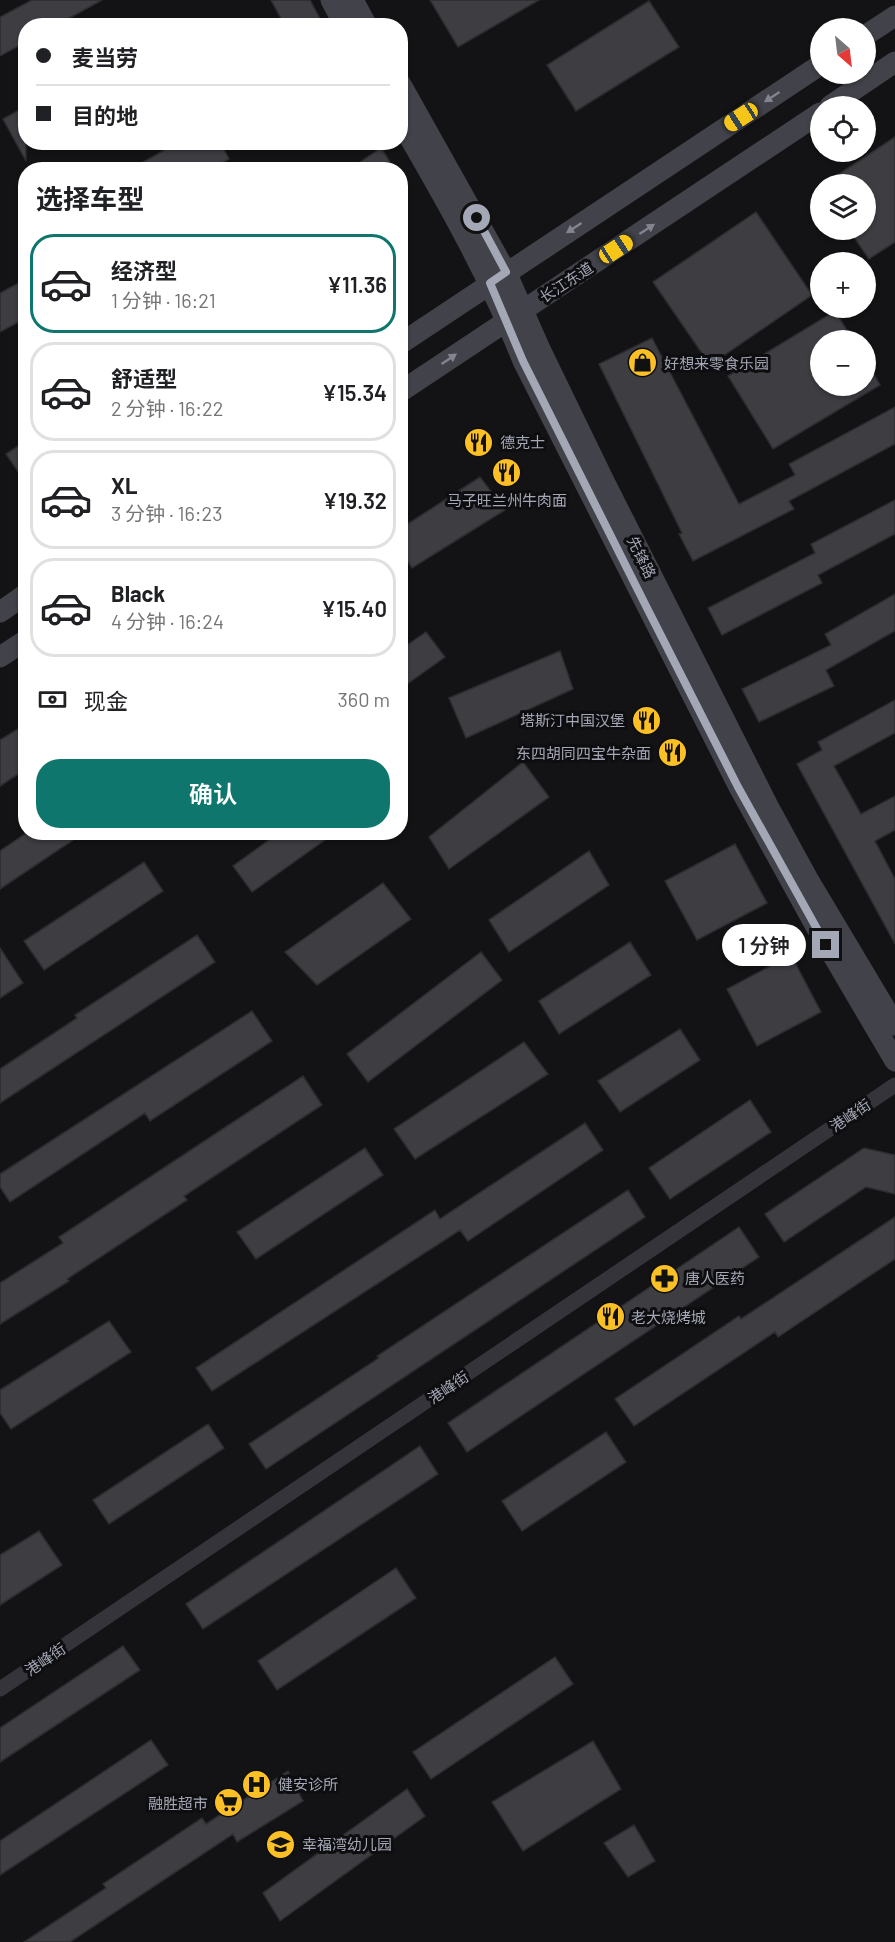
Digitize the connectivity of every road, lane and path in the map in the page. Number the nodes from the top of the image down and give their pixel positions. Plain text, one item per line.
1 (331, 0) edge
2 (353, 0) edge
3 (895, 16) edge
4 (341, 18) edge
5 (363, 18) edge
6 (876, 28) edge
7 (895, 62) edge
8 (810, 72) edge
9 (845, 96) edge
10 (408, 99) edge
11 (810, 120) edge
12 (408, 135) edge
13 (498, 278) junction
14 (516, 315) junction
15 (408, 339) edge
16 (408, 387) edge
17 (18, 600) edge
18 (0, 612) edge
19 (18, 645) edge
20 (0, 657) edge
21 (895, 1025) edge
22 (895, 1061) edge
23 (895, 1085) edge
24 (0, 1689) edge

1 - 4 street
2 - 5 street
3 - 6 street
7 - 9 street
8 -> 13 street
10 - 13 street, 先锋路
14 -> 11 street, 长江东道
12 - 13 street
13 - 14 street, 先锋路
13 - 15 street
16 -> 14 street, 长江东道
14 - 21 street, 先锋路
14 - 22 street
17 - 18 street
19 - 20 street
23 - 24 street, 港峰街

